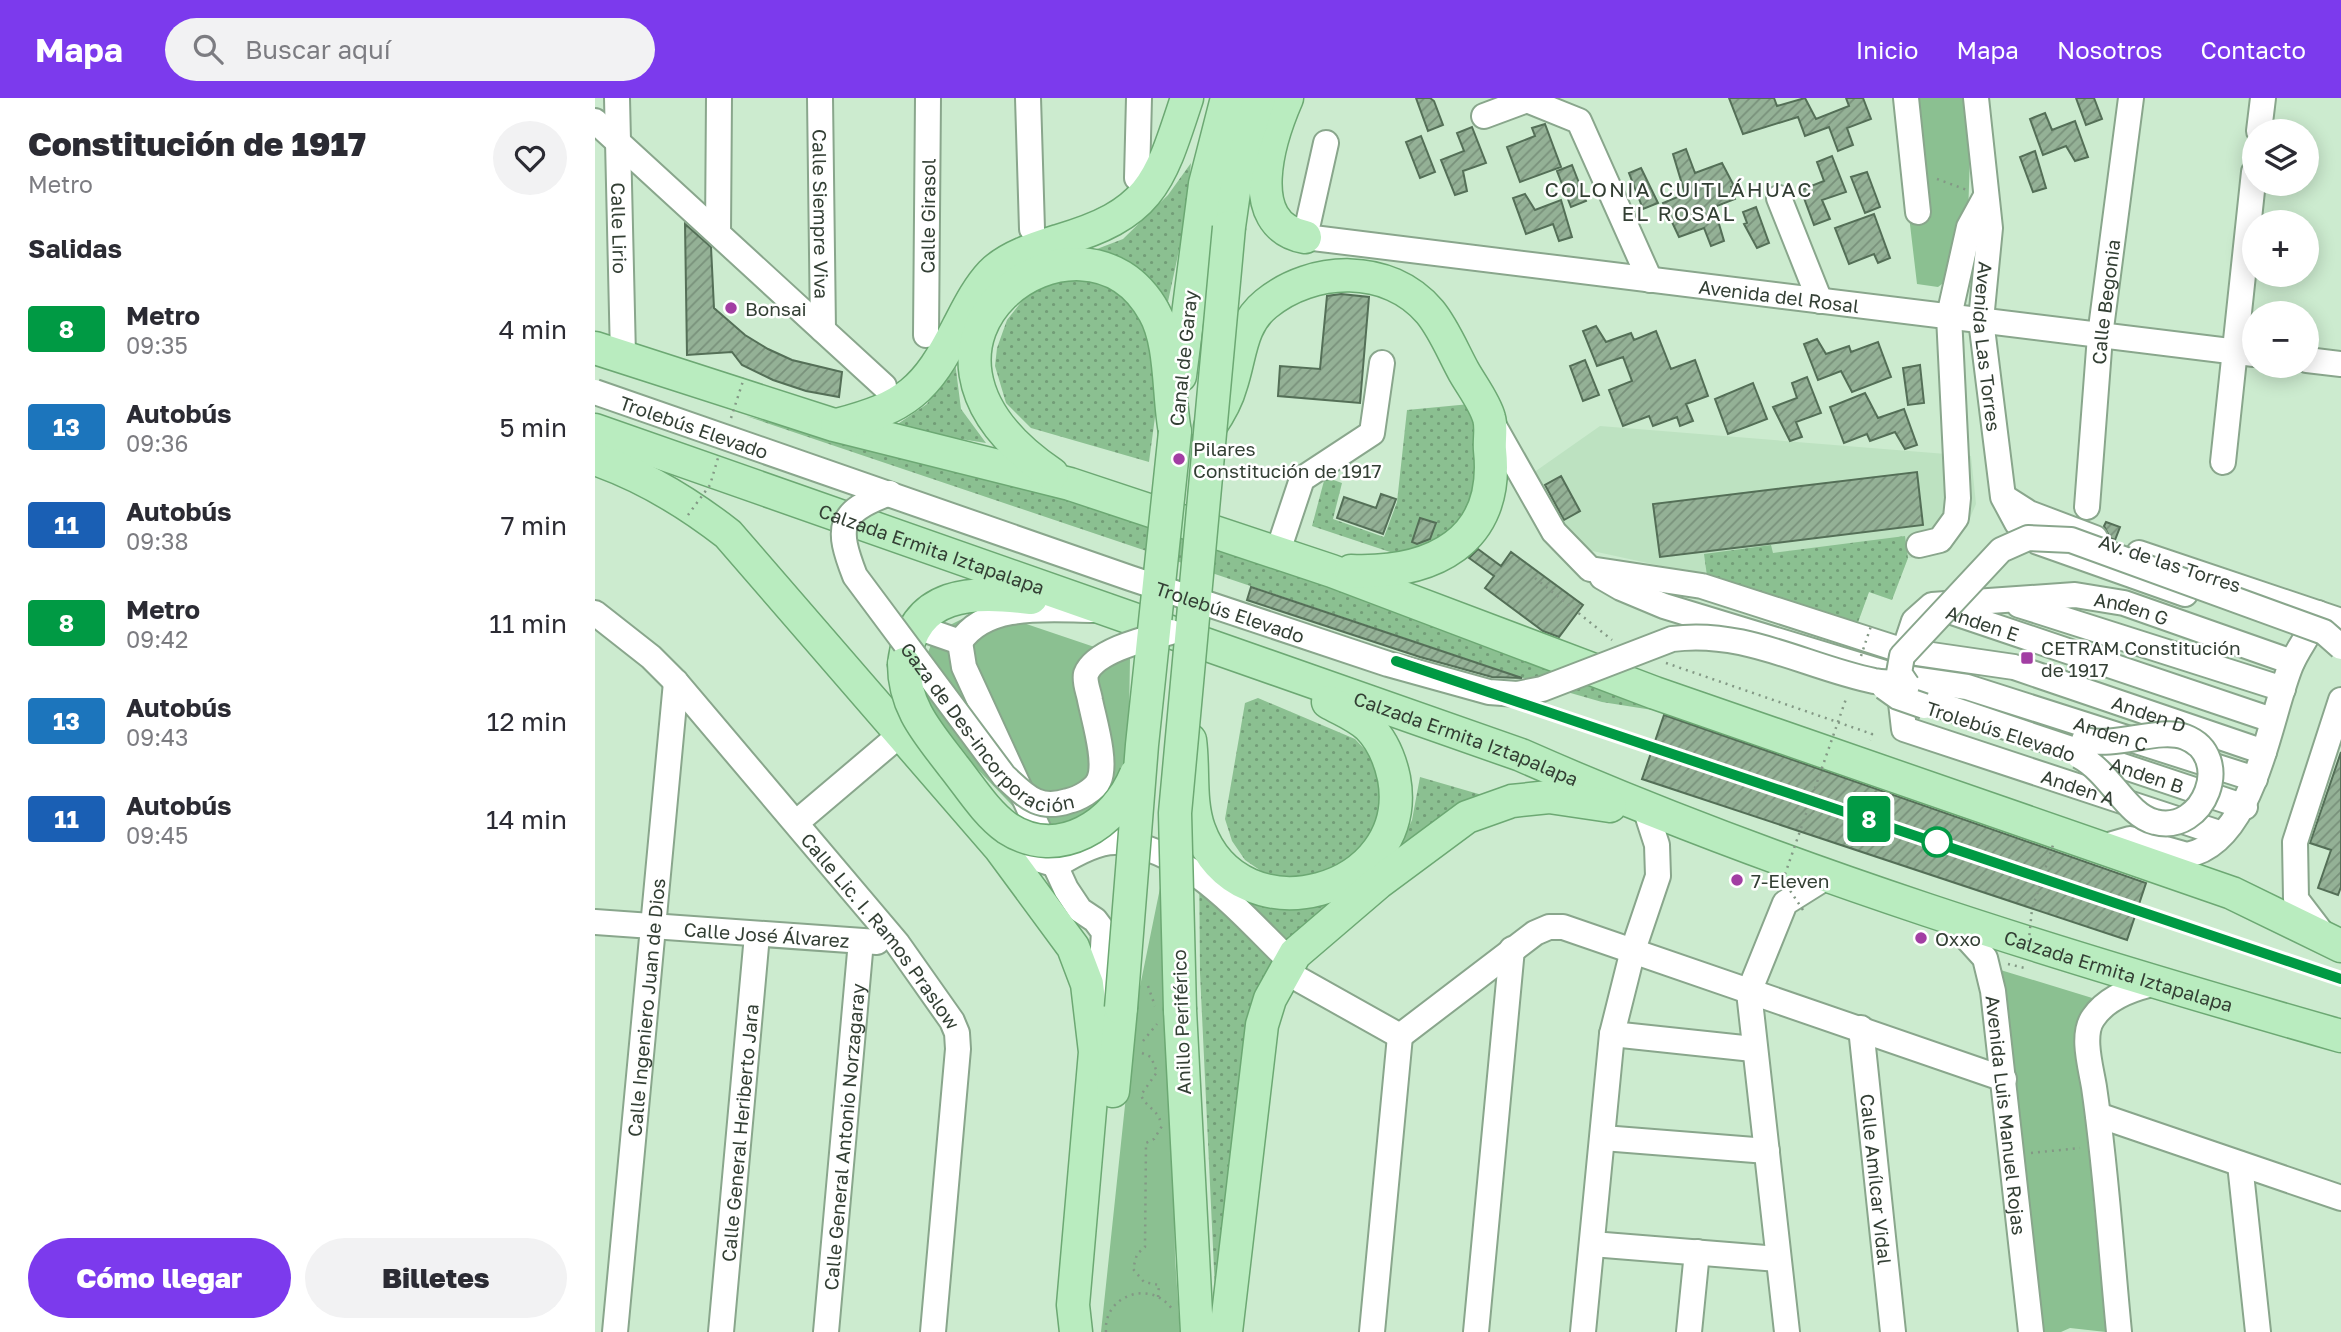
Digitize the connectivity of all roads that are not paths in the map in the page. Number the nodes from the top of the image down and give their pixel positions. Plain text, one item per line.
1 (617, 98) edge
2 (719, 98) edge
3 (820, 98) edge
4 (928, 98) edge
5 (1028, 98) edge
6 (1139, 98) edge
7 (1187, 98) edge
8 (1227, 98) edge
9 (1259, 98) edge
10 (1287, 98) edge
11 (1906, 98) edge
12 (1976, 98) edge
13 (2131, 98) edge
14 (2263, 98) edge
15 (1484, 116) dead end
16 (2260, 119) edge
17 (595, 121) edge
18 (617, 140) junction
19 (1326, 143) dead end
20 (1137, 178) dead end
21 (1986, 196) junction
22 (2253, 196) edge
23 (1779, 198) dead end
24 (1919, 212) dead end
25 (1032, 229) dead end
26 (718, 233) junction
27 (1305, 237) junction
28 (1650, 280) junction
29 (2246, 301) edge
30 (1820, 302) junction
31 (1948, 316) junction
32 (1981, 320) junction
33 (823, 330) junction
34 (926, 335) dead end
35 (2100, 336) junction
36 (609, 352) edge
37 (2242, 352) edge
38 (2242, 358) edge
39 (2319, 361) edge
40 (1382, 363) dead end
41 (2341, 364) edge
42 (884, 386) dead end
43 (595, 392) edge
44 (1489, 419) junction
45 (834, 425) junction
46 (595, 430) edge
47 (1209, 430) junction
48 (1175, 432) junction
49 (1998, 445) junction
50 (1958, 448) junction
51 (595, 459) edge
52 (2224, 462) dead end
53 (1070, 484) junction
54 (890, 493) junction
55 (2004, 497) joint
56 (2087, 507) dead end
57 (1919, 545) dead end
58 (1277, 554) junction
59 (1590, 569) junction
60 (1332, 571) junction
61 (2005, 600) junction
62 (1092, 605) junction
63 (1932, 605) junction
64 (595, 613) edge
65 (2323, 623) edge
66 (916, 627) junction
67 (1171, 632) junction
68 (960, 642) junction
69 (2341, 647) edge
70 (1905, 651) junction
71 (1954, 658) junction
72 (2293, 662) junction
73 (1284, 670) junction
74 (1884, 677) junction
75 (675, 682) junction
76 (2283, 689) junction
77 (2341, 700) edge
78 (1184, 713) junction
79 (2272, 720) junction
80 (902, 733) junction
81 (1142, 746) junction
82 (2264, 751) junction
83 (2255, 779) junction
84 (2245, 807) junction
85 (1646, 811) junction
86 (797, 822) junction
87 (2222, 834) junction
88 (1000, 848) junction
89 (2102, 848) junction
90 (1057, 865) junction
91 (1828, 876) junction
92 (1946, 915) junction
93 (595, 922) edge
94 (653, 926) junction
95 (757, 935) junction
96 (861, 941) junction
97 (2333, 942) edge
98 (897, 943) junction
99 (1512, 949) junction
100 (1633, 950) junction
101 (1287, 966) junction
102 (2157, 983) junction
103 (1749, 992) junction
104 (1861, 1027) junction
105 (1612, 1034) junction
106 (1400, 1036) junction
107 (2341, 1036) edge
108 (1753, 1049) junction
109 (1095, 1052) junction
110 (2004, 1079) junction
111 (2098, 1115) junction
112 (1603, 1138) junction
113 (1767, 1151) junction
114 (2239, 1164) junction
115 (2341, 1198) edge
116 (1592, 1244) junction
117 (1697, 1252) junction
118 (1778, 1259) junction
119 (1186, 1323) edge
120 (615, 1332) edge
121 (721, 1332) edge
122 (826, 1332) edge
123 (933, 1332) edge
124 (1076, 1332) edge
125 (1086, 1332) edge
126 (1226, 1332) edge
127 (1372, 1332) edge
128 (1476, 1332) edge
129 (1583, 1332) edge
130 (1689, 1332) edge
131 (1787, 1332) edge
132 (1893, 1332) edge
133 (2031, 1332) edge
134 (2119, 1332) edge
135 (2258, 1332) edge

1 - 18 street, Calle Lirio
2 - 26 street
3 - 33 street, Calle Siempre Viva
4 - 34 street, Calle Girasol
5 - 25 street
6 - 20 street
7 - 45 main road
8 - 48 main road, Canal de Garay
9 - 47 main road, Canal de Garay, bridge
10 - 27 main road
11 - 24 street
12 - 21 street, Avenida Las Torres
13 - 35 street, Calle Begonia
14 - 16 street
15 - 28 street
17 - 18 street
18 - 26 street
18 - 36 street, Calle Lirio
19 - 27 street
21 - 31 street, Avenida Las Torres
21 - 32 street, Avenida Las Torres
22 - 29 street
23 - 30 street
26 - 33 street
27 - 28 street, Avenida del Rosal
28 - 30 street, Avenida del Rosal
30 - 31 street, Avenida del Rosal
31 - 32 street, Avenida del Rosal
31 - 50 street, Avenida Las Torres
32 - 35 street, Avenida del Rosal
32 - 49 street, Avenida Las Torres
33 - 42 street
35 - 37 street, Avenida del Rosal
35 - 56 street, Calle Begonia
36 - 45 main road
38 - 52 street
39 - 41 street
40 - 58 street
43 - 54 street, Trolebús Elevado, bridge
44 - 47 main road
44 - 59 street
44 - 60 main road
45 - 53 main road
46 - 62 main road, Calzada Ermita Iztapalapa
47 - 78 main road, Canal de Garay, bridge
48 - 53 main road
48 - 81 main road, Canal de Garay, bridge
49 - 50 street
49 - 55 street, Avenida Las Torres
50 - 57 street, Avenida Las Torres
51 - 80 main road
53 - 58 main road
54 - 67 street, Gaza de Des-incorporación, bridge
54 - 74 street, Trolebús Elevado, bridge
55 - 65 street, Av. de las Torres
58 - 60 main road
59 - 70 street, Anden D
59 - 74 street
60 - 89 main road
61 - 63 street, Anden G
61 - 72 street, Anden G
61 - 76 street
62 - 66 main road
62 - 67 main road, Calzada Ermita Iztapalapa
62 - 68 street
63 - 70 street
63 - 79 street, Anden E
64 - 75 street, Calle Lic. I. Ramos Praslow
65 - 72 street
66 - 68 street
66 - 81 main road, bridge
67 - 73 main road, Calzada Ermita Iztapalapa
68 - 90 street
69 - 74 street, bridge
70 - 71 street, Anden D
71 - 74 street
71 - 82 street, Anden D
72 - 76 street
73 - 78 main road, bridge
73 - 85 main road, Calzada Ermita Iztapalapa
74 - 74 street, Trolebús Elevado, bridge
74 - 83 street, Anden C
74 - 84 street, Anden B
74 - 87 street, Anden A
75 - 86 street, Calle Lic. I. Ramos Praslow
75 - 94 street, Calle Ingeniero Juan de Dios
76 - 79 street
77 - 97 street
78 - 119 main road, Anillo Periférico, bridge
79 - 82 street
80 - 86 street
80 - 88 main road
81 - 125 main road, bridge
82 - 83 street
83 - 84 street
84 - 87 street
85 - 91 main road, Calzada Ermita Iztapalapa
85 - 100 street
85 - 101 main road
86 - 98 street, Calle Lic. I. Ramos Praslow
87 - 89 street
88 - 90 street
88 - 109 main road
89 - 97 main road
90 - 101 street
90 - 109 street
91 - 92 main road, Calzada Ermita Iztapalapa
91 - 103 street
92 - 102 main road, Calzada Ermita Iztapalapa
92 - 110 street, Avenida Luis Manuel Rojas
93 - 94 street, Calle José Álvarez
94 - 95 street, Calle José Álvarez
94 - 120 street, Calle Ingeniero Juan de Dios
95 - 96 street, Calle José Álvarez
95 - 121 street, Calle General Heriberto Jara
96 - 98 street, Calle José Álvarez
96 - 122 street, Calle General Antonio Norzagaray
98 - 123 street, Calle Lic. I. Ramos Praslow
99 - 100 street
99 - 106 street
99 - 128 street
100 - 103 street
100 - 105 street
101 - 106 street
101 - 126 main road
102 - 107 main road, Calzada Ermita Iztapalapa
102 - 111 street
103 - 104 street
103 - 108 street
104 - 110 street
104 - 132 street, Calle Amílcar Vidal
105 - 108 street
105 - 112 street
106 - 127 street
108 - 113 street
109 - 124 main road
110 - 133 street, Avenida Luis Manuel Rojas
111 - 114 street
111 - 134 street
112 - 113 street
112 - 116 street
113 - 118 street
114 - 115 street
114 - 135 street
116 - 117 street
116 - 129 street
117 - 118 street
117 - 130 street
118 - 131 street

